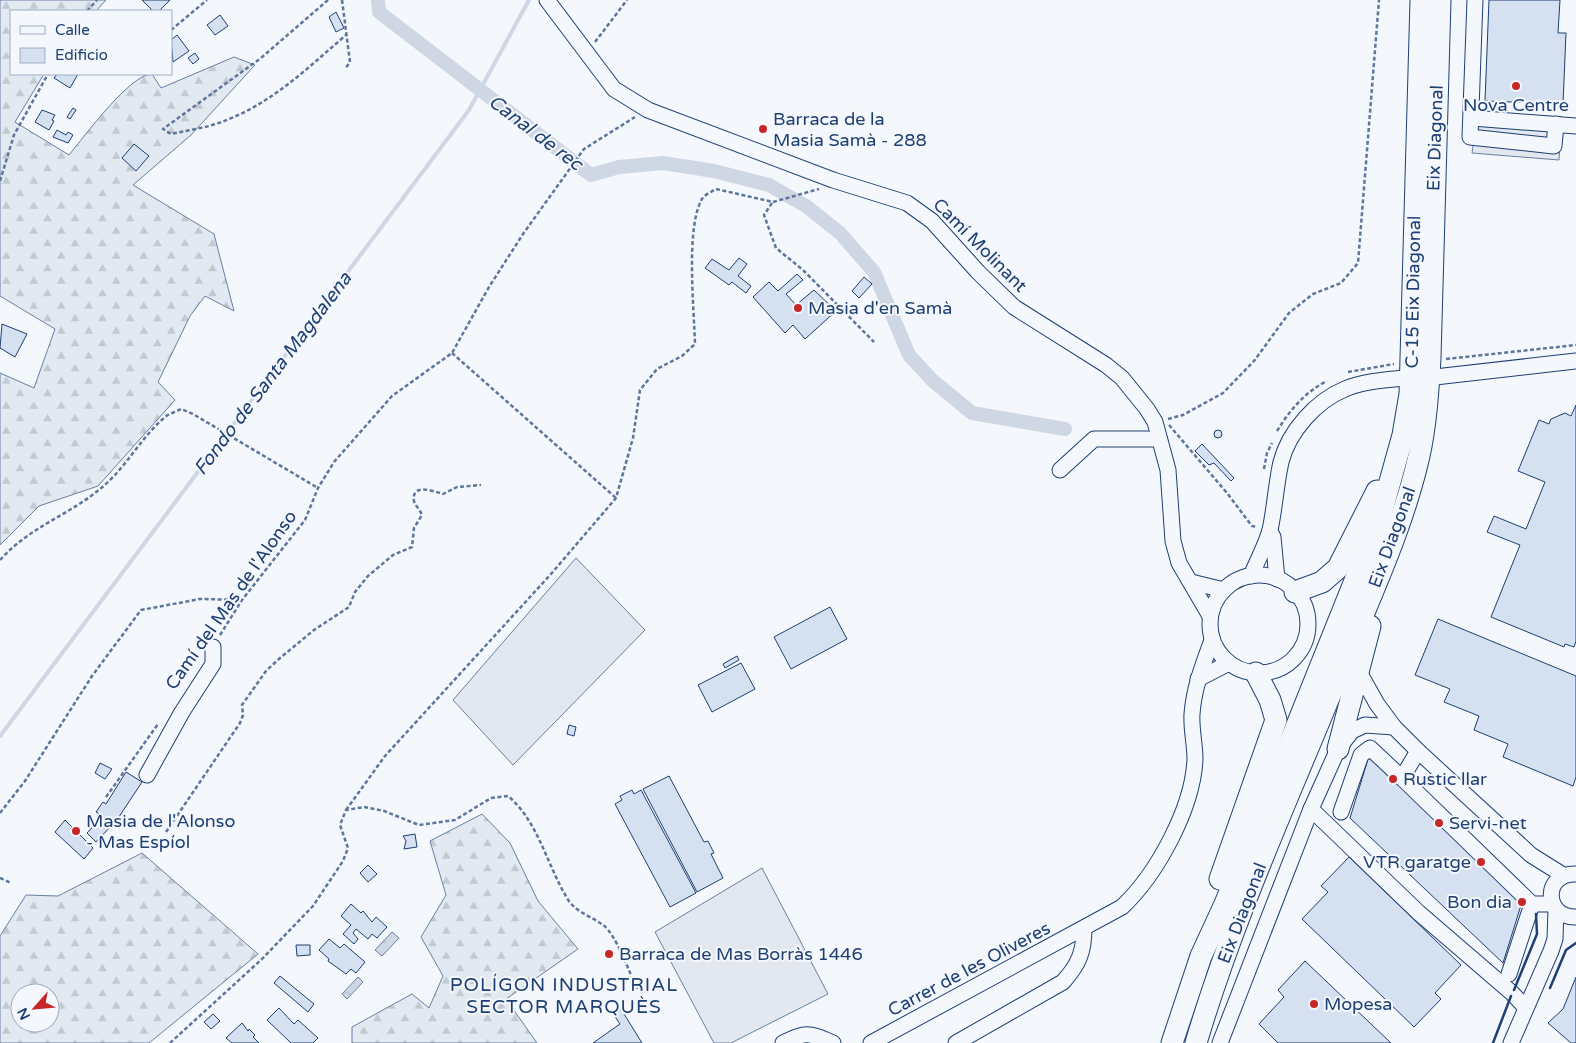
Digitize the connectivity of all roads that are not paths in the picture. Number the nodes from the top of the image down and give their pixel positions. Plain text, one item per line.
1 (547, 0) edge
2 (1420, 0) edge
3 (1440, 0) edge
4 (1475, 0) edge
5 (1472, 118) junction
6 (1556, 124) junction
7 (1576, 126) edge
8 (1575, 362) edge
9 (1435, 377) dead end
10 (1405, 378) dead end
11 (1159, 440) junction
12 (1060, 470) dead end
13 (1394, 472) junction
14 (1379, 521) joint
15 (1266, 526) junction
16 (1251, 576) junction
17 (1277, 579) junction
18 (1191, 582) junction
19 (1224, 590) junction
20 (1295, 592) junction
21 (1372, 594) junction
22 (1210, 616) junction
23 (1212, 640) junction
24 (212, 647) road end
25 (1229, 663) junction
26 (1359, 672) junction
27 (1256, 673) junction
28 (1198, 679) junction
29 (1394, 727) junction
30 (1338, 749) junction
31 (1418, 751) junction
32 (147, 775) dead end
33 (1402, 778) junction
34 (1311, 809) junction
35 (1341, 812) dead end
36 (1531, 856) junction
37 (1572, 874) edge
38 (1553, 901) junction
39 (1532, 904) junction
40 (1575, 917) edge
41 (1084, 928) junction
42 (1555, 939) junction
43 (1201, 956) junction
44 (1509, 974) dead end
45 (1525, 1007) junction
46 (783, 1043) edge
47 (832, 1043) edge
48 (871, 1043) edge
49 (956, 1043) edge
50 (1172, 1043) edge
51 (1196, 1043) edge
52 (1220, 1043) edge
53 (1511, 1043) edge

1 - 11 street, Camí Molinant
2 - 13 highway, C-15 Eix Diagonal
3 - 21 highway, Eix Diagonal
4 - 5 street
5 - 6 street
5 - 6 street
6 - 7 street
8 - 9 street
10 - 15 street
11 - 12 street
11 - 18 street, Camí Molinant
13 - 14 highway, C-15 Eix Diagonal
13 - 20 highway
14 - 43 highway, Eix Diagonal
15 - 16 street
15 - 17 street
16 - 17 street
16 - 19 street
17 - 20 street
18 - 19 street
18 - 22 street, Camí Molinant
19 - 22 street
20 - 27 street
21 - 26 highway
21 - 51 highway, Eix Diagonal
22 - 23 street
23 - 25 street
23 - 28 street, Carrer de les Oliveres
24 - 32 street
25 - 27 street
25 - 28 street
26 - 29 street
26 - 30 highway
27 - 43 highway
28 - 41 street, Carrer de les Oliveres
29 - 30 street
29 - 31 street
30 - 34 street
31 - 33 street
31 - 36 street
33 - 35 street
33 - 39 street
34 - 45 street
34 - 52 street
36 - 37 street
36 - 38 street
37 - 38 street
38 - 39 street
38 - 40 street
38 - 42 street
39 - 44 street
40 - 42 street
41 - 48 street, Carrer de les Oliveres
41 - 49 street
42 - 45 street
43 - 50 highway
45 - 53 street
46 - 47 street

